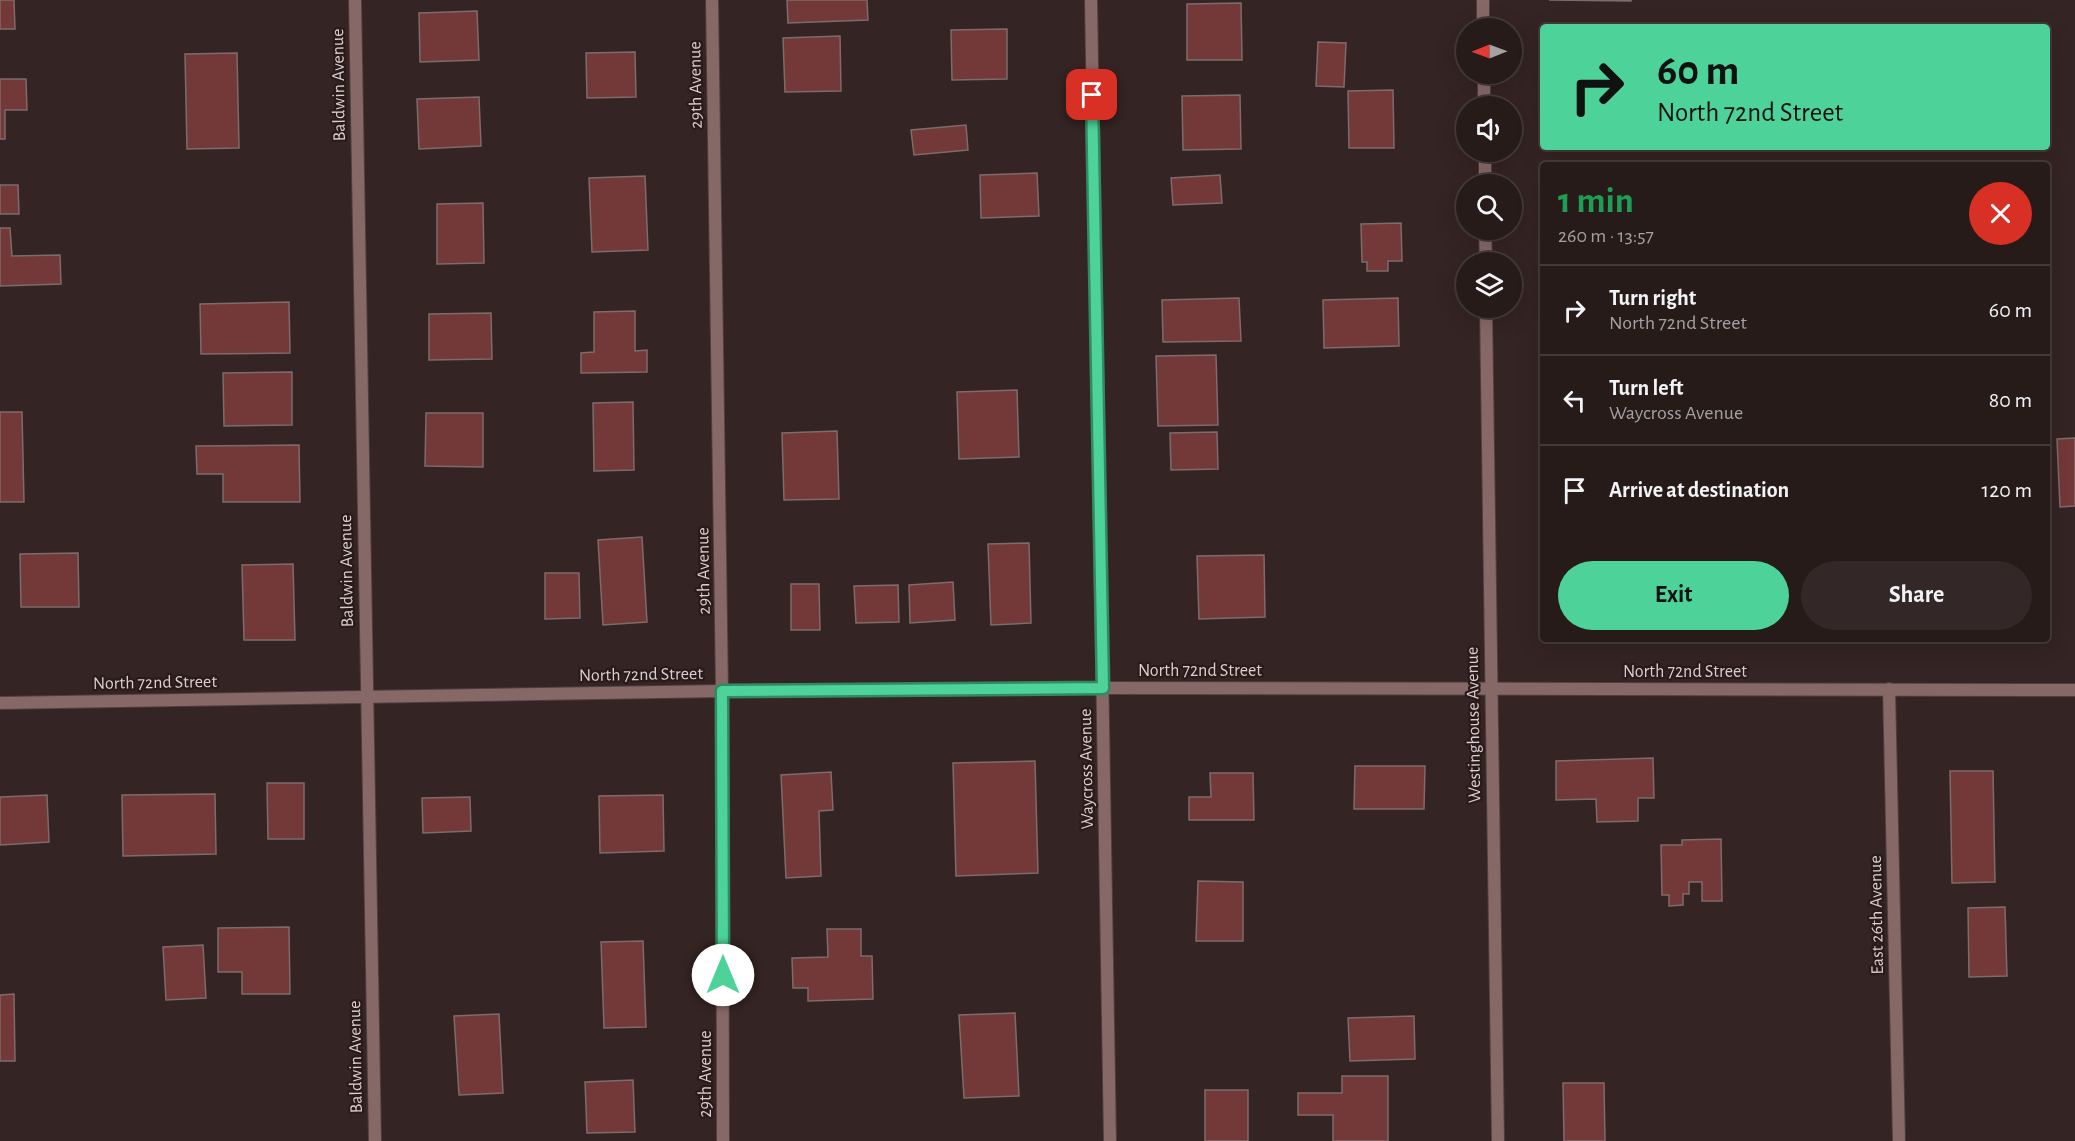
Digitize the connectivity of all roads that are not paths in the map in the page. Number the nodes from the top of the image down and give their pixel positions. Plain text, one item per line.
1 (355, 0) edge
2 (712, 0) edge
3 (1091, 0) edge
4 (1483, 0) edge
5 (1483, 18) edge
6 (1486, 318) edge
7 (1103, 688) junction
8 (1890, 689) junction
9 (1490, 690) junction
10 (2075, 690) edge
11 (722, 691) junction
12 (366, 697) junction
13 (0, 702) edge
14 (375, 1141) edge
15 (723, 1141) edge
16 (1110, 1141) edge
17 (1498, 1141) edge
18 (1899, 1141) edge

1 - 12 street, Baldwin Avenue
2 - 11 street, 29th Avenue
3 - 7 street, Waycross Avenue
4 - 5 street
6 - 9 street, Westinghouse Avenue
7 - 9 street, North 72nd Street
7 - 11 street, North 72nd Street
7 - 16 street, Waycross Avenue
8 - 9 street, North 72nd Street
8 - 10 street, North 72nd Street
8 - 18 street, East 26th Avenue
9 - 17 street, Westinghouse Avenue
11 - 12 street, North 72nd Street
11 - 15 street, 29th Avenue
12 - 13 street, North 72nd Street
12 - 14 street, Baldwin Avenue

